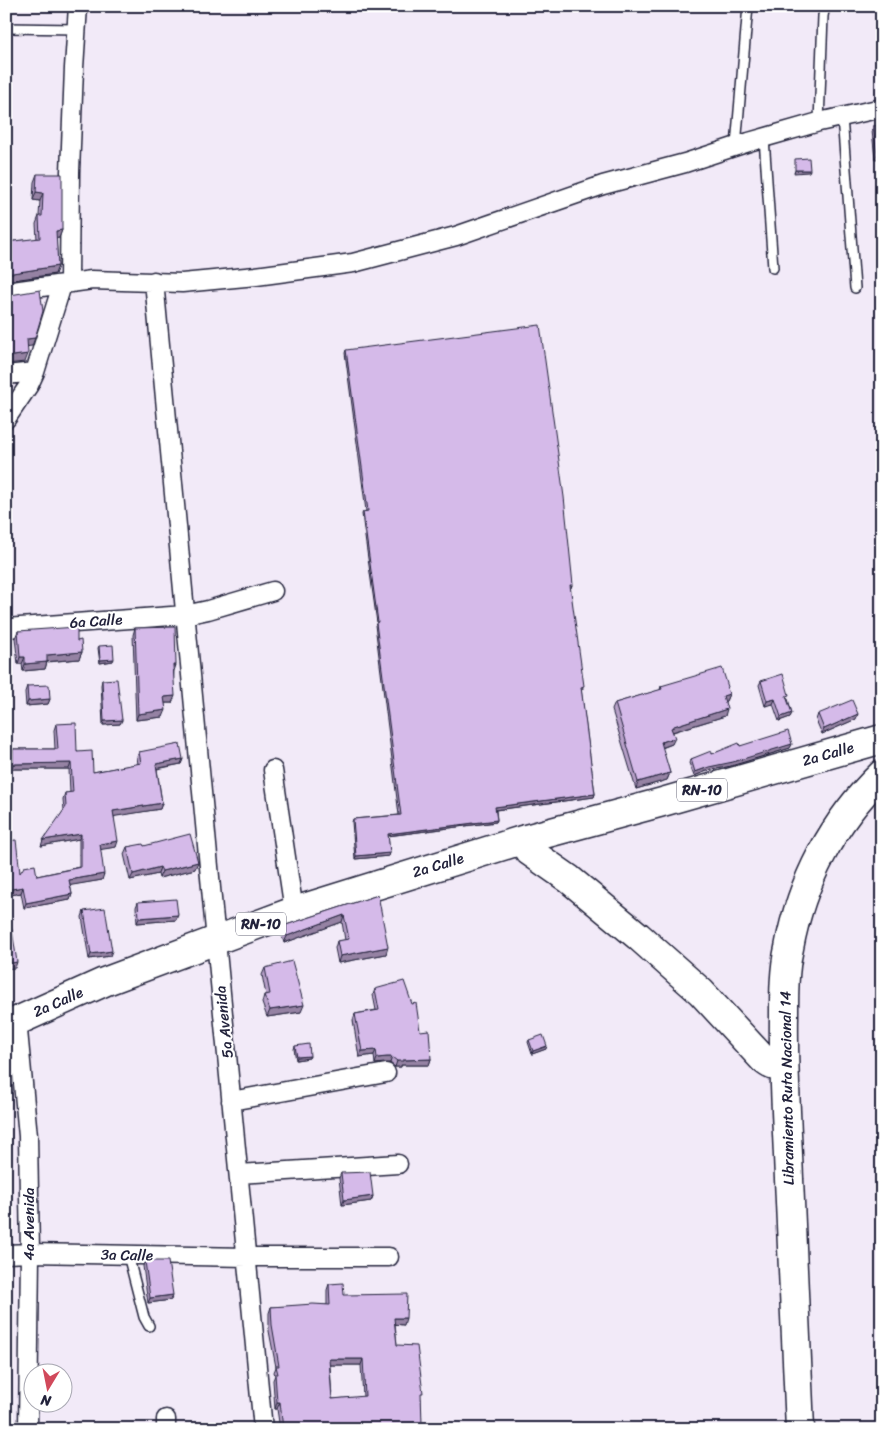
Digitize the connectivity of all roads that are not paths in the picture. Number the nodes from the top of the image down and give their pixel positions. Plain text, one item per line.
1 (78, 6) edge
2 (748, 6) edge
3 (825, 6) edge
4 (6, 28) edge
5 (77, 29) junction
6 (882, 108) edge
7 (842, 117) junction
8 (819, 122) junction
9 (764, 138) junction
10 (736, 146) junction
11 (773, 268) dead end
12 (154, 282) junction
13 (65, 284) junction
14 (855, 288) dead end
15 (6, 292) edge
16 (35, 372) junction
17 (6, 375) edge
18 (6, 419) edge
19 (273, 592) dead end
20 (185, 615) junction
21 (6, 628) edge
22 (882, 738) edge
23 (273, 770) dead end
24 (882, 774) edge
25 (522, 840) junction
26 (294, 911) junction
27 (216, 941) junction
28 (12, 1023) edge
29 (784, 1066) junction
30 (386, 1073) dead end
31 (232, 1101) junction
32 (398, 1164) dead end
33 (239, 1174) junction
34 (30, 1253) junction
35 (6, 1254) edge
36 (128, 1255) junction
37 (247, 1257) junction
38 (389, 1257) dead end
39 (149, 1326) dead end
40 (28, 1429) edge
41 (264, 1429) edge
42 (800, 1429) edge

1 - 5 street
2 - 10 lane
3 - 8 lane
4 - 5 lane
5 - 13 street
6 - 7 street
7 - 8 street
7 - 14 lane
8 - 9 street
9 - 10 street
9 - 11 lane
10 - 12 street
12 - 13 street
12 - 20 street, 5a Avenida
13 - 15 street
13 - 16 street
16 - 17 street
16 - 18 street
19 - 20 street, 6a Calle
20 - 21 street, 6a Calle
20 - 27 street, 5a Avenida
22 - 25 main road, 2a Calle / RN-10
23 - 26 street
24 - 29 main road, Libramiento Ruta Nacional 14
25 - 26 main road, 2a Calle / RN-10
25 - 29 main road
26 - 27 main road, 2a Calle / RN-10
27 - 28 main road, 2a Calle / RN-10
27 - 31 street, 5a Avenida
28 - 34 street, 4a Avenida
29 - 42 main road, Libramiento Ruta Nacional 14
30 - 31 street
31 - 33 street, 5a Avenida
32 - 33 street
33 - 37 street, 5a Avenida
34 - 35 street, 3a Calle
34 - 36 street, 3a Calle
34 - 40 street, 4a Avenida
36 - 37 street, 3a Calle
36 - 39 lane
37 - 38 street, 3a Calle
37 - 41 street, 5a Avenida

